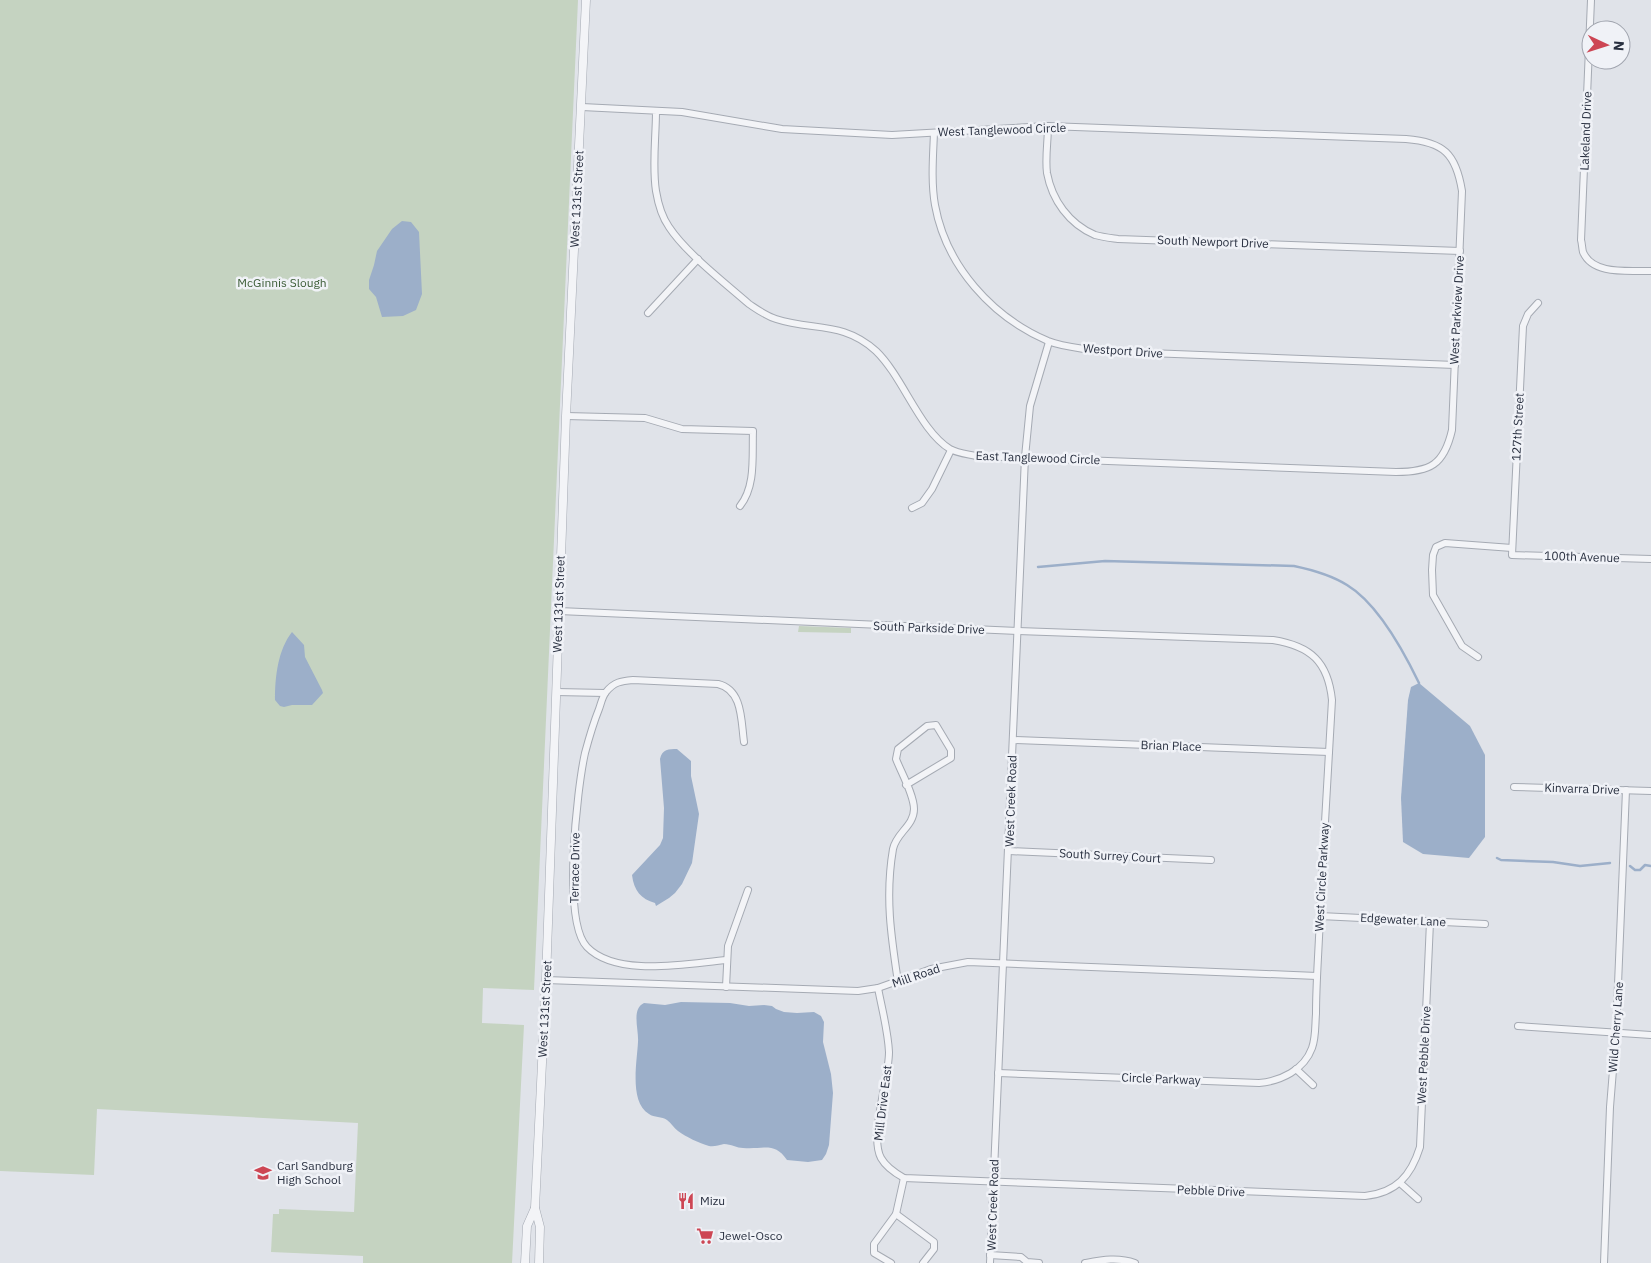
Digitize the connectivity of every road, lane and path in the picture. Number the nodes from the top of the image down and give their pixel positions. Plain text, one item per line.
1 (586, 0) edge
2 (1591, 0) edge
3 (582, 107) junction
4 (656, 111) junction
5 (1048, 126) junction
6 (934, 133) junction
7 (1450, 155) joint
8 (1460, 251) junction
9 (698, 259) junction
10 (1651, 271) edge
11 (1538, 303) dead end
12 (648, 313) dead end
13 (1050, 342) junction
14 (1455, 366) junction
15 (566, 416) junction
16 (951, 450) junction
17 (1026, 457) junction
18 (1437, 463) joint
19 (740, 506) dead end
20 (912, 508) dead end
21 (1512, 551) junction
22 (1651, 559) edge
23 (559, 612) junction
24 (1018, 631) junction
25 (1478, 657) dead end
26 (1328, 679) joint
27 (556, 692) junction
28 (605, 694) junction
29 (1013, 740) junction
30 (744, 742) dead end
31 (1329, 752) junction
32 (906, 785) junction
33 (1514, 787) dead end
34 (1626, 790) junction
35 (1651, 791) edge
36 (1009, 851) junction
37 (1211, 860) dead end
38 (748, 890) dead end
39 (1320, 916) junction
40 (1430, 922) junction
41 (1485, 924) dead end
42 (727, 960) junction
43 (1003, 963) junction
44 (1317, 976) junction
45 (546, 980) junction
46 (898, 982) junction
47 (726, 988) junction
48 (878, 988) junction
49 (1518, 1026) dead end
50 (1616, 1033) junction
51 (1651, 1035) edge
52 (1296, 1069) junction
53 (998, 1073) junction
54 (1313, 1086) dead end
55 (904, 1178) junction
56 (1400, 1182) junction
57 (993, 1183) junction
58 (1418, 1199) dead end
59 (535, 1208) junction
60 (896, 1214) junction
61 (990, 1255) junction
62 (525, 1263) edge
63 (539, 1263) edge
64 (891, 1263) edge
65 (923, 1263) edge
66 (990, 1263) edge
67 (1027, 1263) edge
68 (1039, 1263) edge
69 (1085, 1263) edge
70 (1135, 1263) edge
71 (1604, 1263) edge

1 - 3 street, West 131st Street
2 - 10 street, Lakeland Drive
3 - 4 street, West Tanglewood Circle
3 - 15 street, West 131st Street
4 - 6 street, West Tanglewood Circle
4 - 9 street, East Tanglewood Circle
5 - 6 street, West Tanglewood Circle
5 - 7 street, West Tanglewood Circle
5 - 8 street, South Newport Drive
6 - 13 street, Westport Drive
7 - 8 street, West Parkview Drive
8 - 14 street, West Parkview Drive
9 - 12 street
9 - 16 street, East Tanglewood Circle
11 - 21 street, 127th Street
13 - 14 street, Westport Drive
13 - 17 street, West Creek Road
14 - 18 street, West Parkview Drive
15 - 19 street
15 - 23 street, West 131st Street
16 - 17 street, East Tanglewood Circle
16 - 20 street
17 - 18 street, East Tanglewood Circle
17 - 24 street, West Creek Road
21 - 22 street, 100th Avenue
21 - 25 street, 100th Avenue
23 - 24 street, South Parkside Drive
23 - 27 street, West 131st Street
24 - 26 street, South Parkside Drive
24 - 29 street, West Creek Road
26 - 31 street, West Circle Parkway
27 - 28 street
27 - 45 street, West 131st Street
28 - 30 street
28 - 42 street, Terrace Drive
29 - 31 street, Brian Place
29 - 36 street, West Creek Road
31 - 39 street, West Circle Parkway
32 - 32 street
32 - 46 street
33 - 34 street, Kinvarra Drive
34 - 35 street, Kinvarra Drive
34 - 50 street, Wild Cherry Lane
36 - 37 street, South Surrey Court
36 - 43 street, West Creek Road
38 - 42 street
39 - 40 street, Edgewater Lane
39 - 44 street, West Circle Parkway
40 - 41 street, Edgewater Lane
40 - 56 street, West Pebble Drive
42 - 47 street
43 - 44 street, Mill Road
43 - 46 street, Mill Road
43 - 53 street, West Creek Road
44 - 52 street, West Circle Parkway
45 - 47 street, Mill Road
45 - 59 street, West 131st Street
46 - 48 street, Mill Road
47 - 48 street, Mill Road
48 - 55 street, Mill Drive East
49 - 50 street
50 - 51 street
50 - 71 street, Wild Cherry Lane
52 - 53 street, Circle Parkway
52 - 54 street
53 - 57 street, West Creek Road
55 - 57 street
55 - 60 street
56 - 57 street, Pebble Drive
56 - 58 street
57 - 61 street, West Creek Road
59 - 62 street, West 131st Street
59 - 63 street, West 131st Street
60 - 64 street
60 - 65 street
61 - 66 street, West Creek Road
61 - 67 street
67 - 68 street
69 - 70 street

